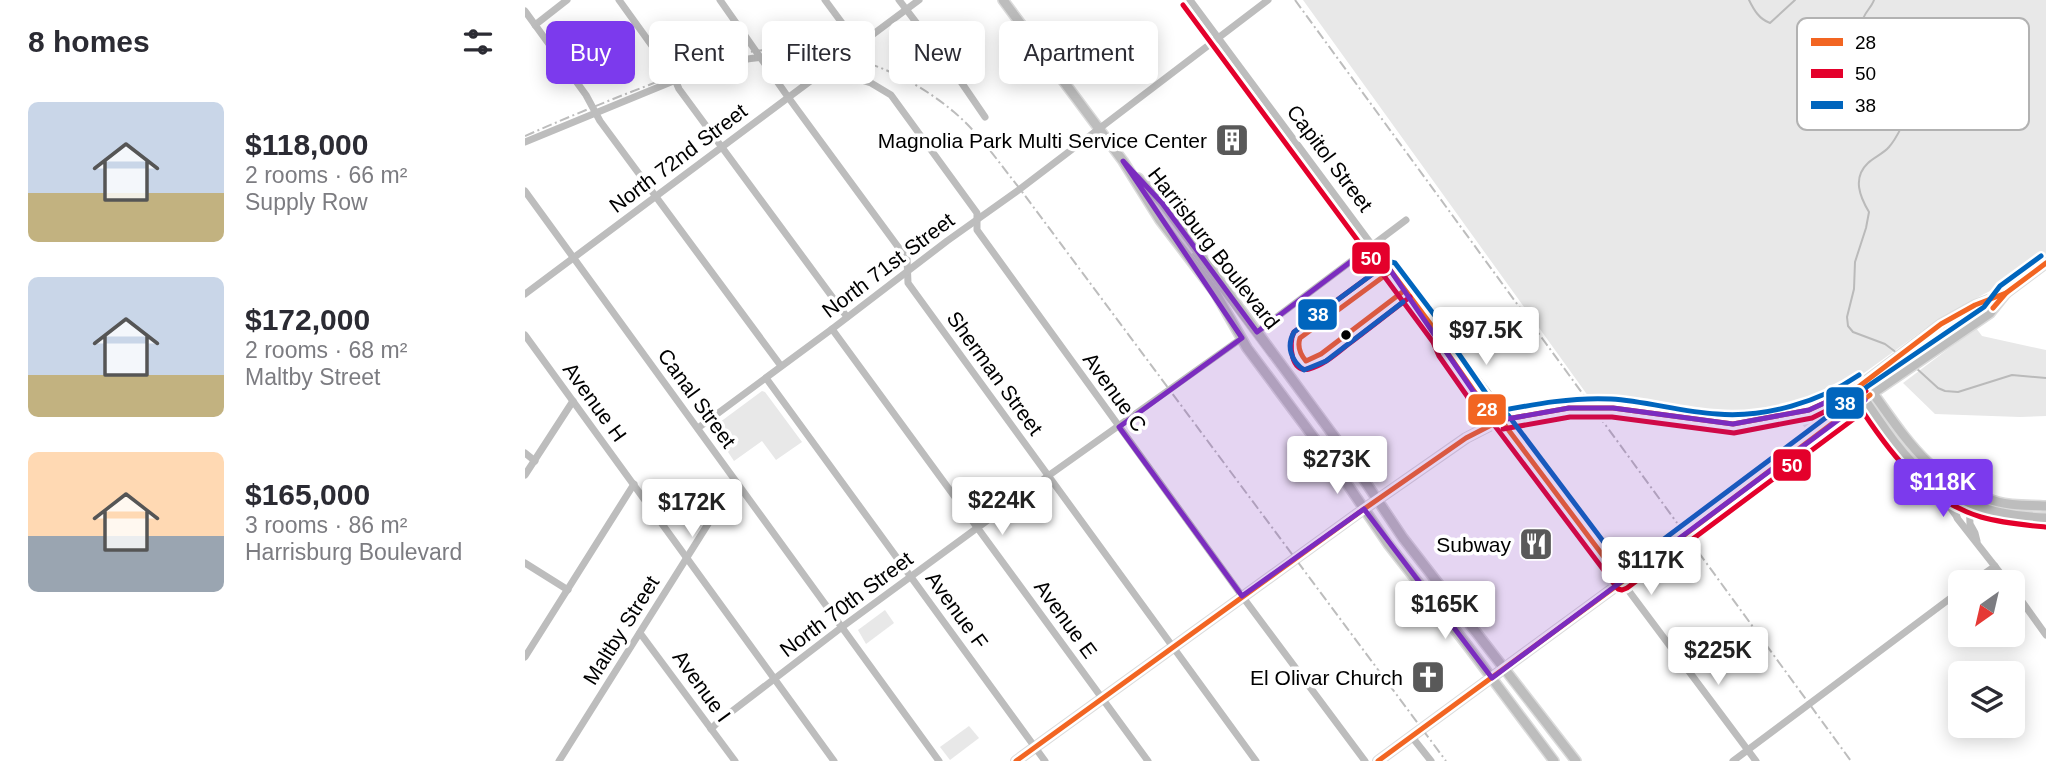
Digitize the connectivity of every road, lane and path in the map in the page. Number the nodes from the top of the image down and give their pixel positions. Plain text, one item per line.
1 (567, 0) edge
2 (619, 0) edge
3 (720, 0) edge
4 (825, 0) edge
5 (899, 0) edge
6 (919, 0) edge
7 (1003, 0) edge
8 (1190, 0) edge
9 (1268, 0) edge
10 (906, 10) junction
11 (525, 11) edge
12 (841, 21) edge
13 (535, 24) junction
14 (875, 34) edge
15 (1217, 37) junction
16 (649, 43) edge
17 (760, 56) junction
18 (748, 58) edge
19 (665, 84) edge
20 (677, 84) edge
21 (806, 84) edge
22 (873, 84) edge
23 (788, 97) junction
24 (596, 113) junction
25 (985, 117) dead end
26 (1099, 128) junction
27 (525, 142) edge
28 (721, 148) junction
29 (1123, 161) junction
30 (525, 191) edge
31 (655, 196) junction
32 (978, 220) junction
33 (1406, 220) dead end
34 (1373, 245) junction
35 (574, 257) junction
36 (2046, 263) edge
37 (908, 272) junction
38 (2006, 293) junction
39 (525, 294) edge
40 (848, 317) junction
41 (832, 329) junction
42 (1257, 332) junction
43 (525, 335) edge
44 (1242, 338) junction
45 (781, 366) junction
46 (767, 378) junction
47 (1861, 385) junction
48 (1873, 393) junction
49 (1865, 400) junction
50 (573, 401) junction
51 (1501, 420) junction
52 (1119, 427) junction
53 (698, 428) junction
54 (525, 453) edge
55 (535, 461) junction
56 (525, 475) edge
57 (1048, 476) junction
58 (736, 481) junction
59 (1933, 483) junction
60 (634, 484) junction
61 (1968, 491) junction
62 (1959, 499) junction
63 (1377, 502) junction
64 (1970, 504) junction
65 (2046, 506) edge
66 (1364, 509) junction
67 (1957, 518) junction
68 (2046, 518) edge
69 (978, 528) junction
70 (1977, 542) junction
71 (687, 558) junction
72 (525, 564) edge
73 (1995, 566) junction
74 (1989, 570) edge
75 (1998, 570) edge
76 (912, 576) junction
77 (1622, 581) junction
78 (568, 590) junction
79 (1242, 596) junction
80 (1948, 600) edge
81 (2025, 606) edge
82 (842, 627) junction
83 (640, 633) junction
84 (2046, 635) edge
85 (1172, 646) junction
86 (525, 657) edge
87 (1504, 669) junction
88 (1492, 678) junction
89 (774, 679) junction
90 (1102, 698) junction
91 (711, 729) junction
92 (1412, 737) junction
93 (1035, 747) junction
94 (1747, 750) junction
95 (559, 761) edge
96 (735, 761) edge
97 (834, 761) edge
98 (939, 761) edge
99 (1016, 761) edge
100 (1045, 761) edge
101 (1148, 761) edge
102 (1256, 761) edge
103 (1365, 761) edge
104 (1378, 761) edge
105 (1431, 761) edge
106 (1554, 761) edge
107 (1576, 761) edge
108 (1733, 761) edge
109 (1756, 761) edge

1 - 13 street
2 - 16 street
3 - 17 street, Sherman Street
4 - 12 street
5 - 10 street
6 - 10 street, North 72nd Street
7 - 26 main road, Harrisburg Boulevard
8 - 15 street, Capitol Street
9 - 15 street, North 71st Street
10 - 14 street, North 72nd Street
10 - 25 street
11 - 13 street
13 - 24 street
15 - 26 street, North 71st Street
15 - 34 street, Capitol Street
17 - 18 street
17 - 23 street, Sherman Street
19 - 24 street
20 - 28 street
21 - 23 street, North 72nd Street
22 - 32 street, Avenue C
23 - 28 street, North 72nd Street
23 - 37 street, Sherman Street
24 - 27 street
24 - 31 street
26 - 29 main road, Harrisburg Boulevard
26 - 32 street, North 71st Street
28 - 31 street, North 72nd Street
28 - 40 street
29 - 42 main road, Harrisburg Boulevard
29 - 44 main road, Harrisburg Boulevard
30 - 35 street, Canal Street
31 - 35 street, North 72nd Street
31 - 45 street
32 - 37 street, North 71st Street
32 - 52 street, Avenue C
33 - 34 street
34 - 42 street
34 - 51 street, Capitol Street
35 - 39 street, North 72nd Street
35 - 53 street, Canal Street
36 - 38 main road
37 - 40 street, North 71st Street
37 - 57 street, Sherman Street
38 - 47 main road
38 - 48 main road
40 - 41 street, North 71st Street
41 - 45 street, North 71st Street
41 - 69 street, Avenue E
42 - 63 main road, Harrisburg Boulevard
43 - 50 street, Avenue H
44 - 52 street, North 70th Street
44 - 66 main road, Harrisburg Boulevard
45 - 46 street, North 71st Street
46 - 53 street, North 71st Street
46 - 76 street, Avenue F
47 - 48 main road
47 - 49 main road
47 - 51 main road
48 - 49 main road
48 - 61 main road
49 - 59 main road
49 - 77 main road
50 - 55 street
50 - 60 street, Avenue H
51 - 63 main road
51 - 77 street, Capitol Street
52 - 57 street, North 70th Street
52 - 79 street, Avenue C
53 - 58 street, Canal Street
54 - 55 street
55 - 56 street
57 - 69 street, North 70th Street
57 - 85 street, Sherman Street
58 - 71 street, Maltby Street
58 - 82 street, Canal Street
59 - 62 main road
59 - 67 street
60 - 71 street, Avenue H
60 - 78 street
61 - 62 street
61 - 64 street
61 - 65 main road
62 - 64 main road
62 - 67 street
63 - 66 main road
63 - 87 main road, Harrisburg Boulevard
64 - 68 main road
64 - 70 street
66 - 79 main road
66 - 88 main road, Harrisburg Boulevard
67 - 70 street
69 - 76 street, North 70th Street
69 - 90 street, Avenue E
70 - 73 street
71 - 83 street, Maltby Street
71 - 89 street, Avenue H
72 - 78 street
73 - 74 street
73 - 75 street
76 - 82 street, North 70th Street
76 - 93 street, Avenue F
77 - 87 main road
77 - 94 street, Capitol Street
78 - 86 street
79 - 85 main road
79 - 103 street, Avenue C
80 - 94 street
81 - 84 street
82 - 89 street, North 70th Street
82 - 98 street, Canal Street
83 - 91 street, Avenue I
83 - 95 street, Maltby Street
85 - 90 main road
85 - 102 street, Sherman Street
87 - 88 main road
87 - 107 main road, Harrisburg Boulevard
88 - 92 main road
88 - 106 main road, Harrisburg Boulevard
89 - 91 street, North 70th Street
89 - 97 street, Avenue H
90 - 93 main road
90 - 101 street, Avenue E
91 - 96 street, Avenue I
92 - 104 main road
92 - 105 street
93 - 99 main road
93 - 100 street, Avenue F
94 - 108 street
94 - 109 street, Capitol Street

